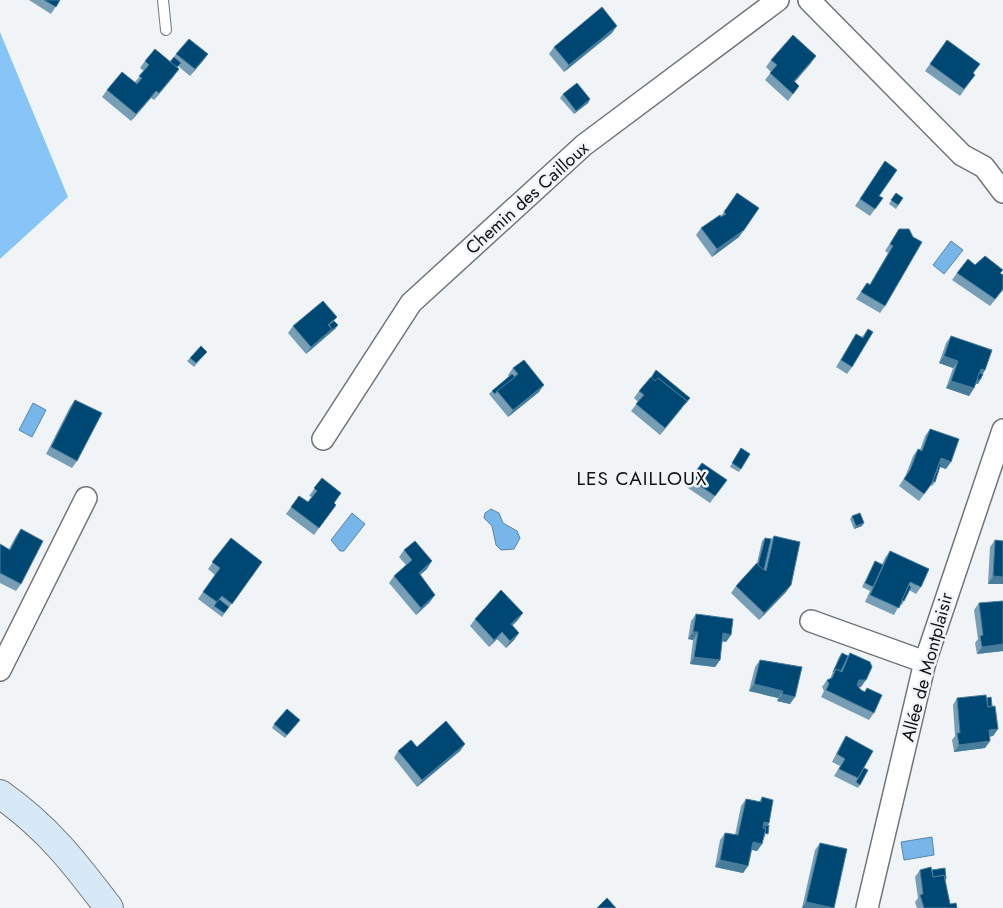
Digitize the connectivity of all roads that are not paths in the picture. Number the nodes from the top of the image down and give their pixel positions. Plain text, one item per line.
1 (163, 0) edge
2 (778, 0) edge
3 (809, 0) edge
4 (166, 30) dead end
5 (1003, 192) edge
6 (1003, 430) edge
7 (322, 439) dead end
8 (86, 498) dead end
9 (811, 621) dead end
10 (924, 662) junction
11 (0, 670) edge
12 (0, 794) edge
13 (109, 908) edge
14 (867, 908) edge

1 - 4 lane
2 - 7 street, Chemin des Cailloux
3 - 5 street
6 - 10 street, Allée de Montplaisir
8 - 11 street
9 - 10 street
10 - 14 street, Allée de Montplaisir
12 - 13 main road

